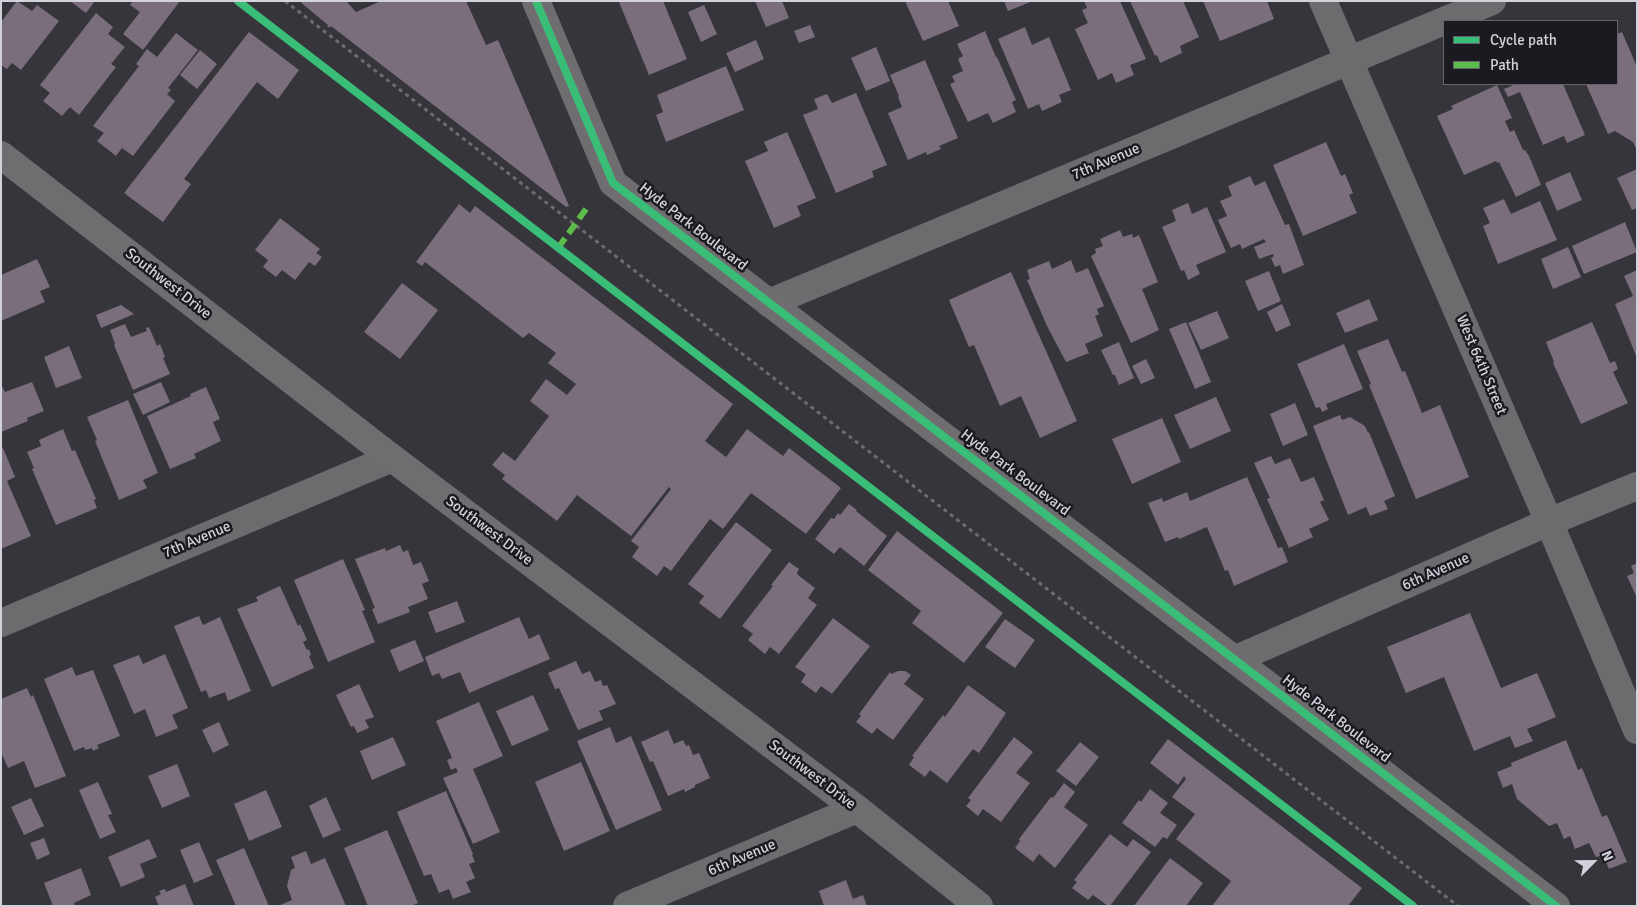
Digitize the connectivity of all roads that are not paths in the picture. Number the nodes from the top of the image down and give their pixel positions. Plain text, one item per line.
1 (536, 1) edge
2 (1323, 1) edge
3 (1492, 1) edge
4 (1446, 20) edge
5 (1443, 21) edge
6 (1349, 61) junction
7 (1, 155) edge
8 (769, 303) junction
9 (392, 458) junction
10 (1637, 486) edge
11 (1548, 522) junction
12 (1, 623) edge
13 (1236, 659) junction
14 (1637, 730) edge
15 (857, 810) junction
16 (627, 906) edge
17 (979, 906) edge
18 (1556, 906) edge

1 - 8 street, Hyde Park Boulevard
2 - 6 street, West 64th Street
3 - 4 street, 7th Avenue
5 - 6 street, 7th Avenue
6 - 8 street, 7th Avenue
6 - 11 street, West 64th Street
7 - 9 street, Southwest Drive
8 - 13 street, Hyde Park Boulevard
9 - 12 street, 7th Avenue
9 - 15 street, Southwest Drive
10 - 11 street, 6th Avenue
11 - 13 street, 6th Avenue
11 - 14 street, West 64th Street
13 - 18 street, Hyde Park Boulevard
15 - 16 street, 6th Avenue
15 - 17 street, Southwest Drive

